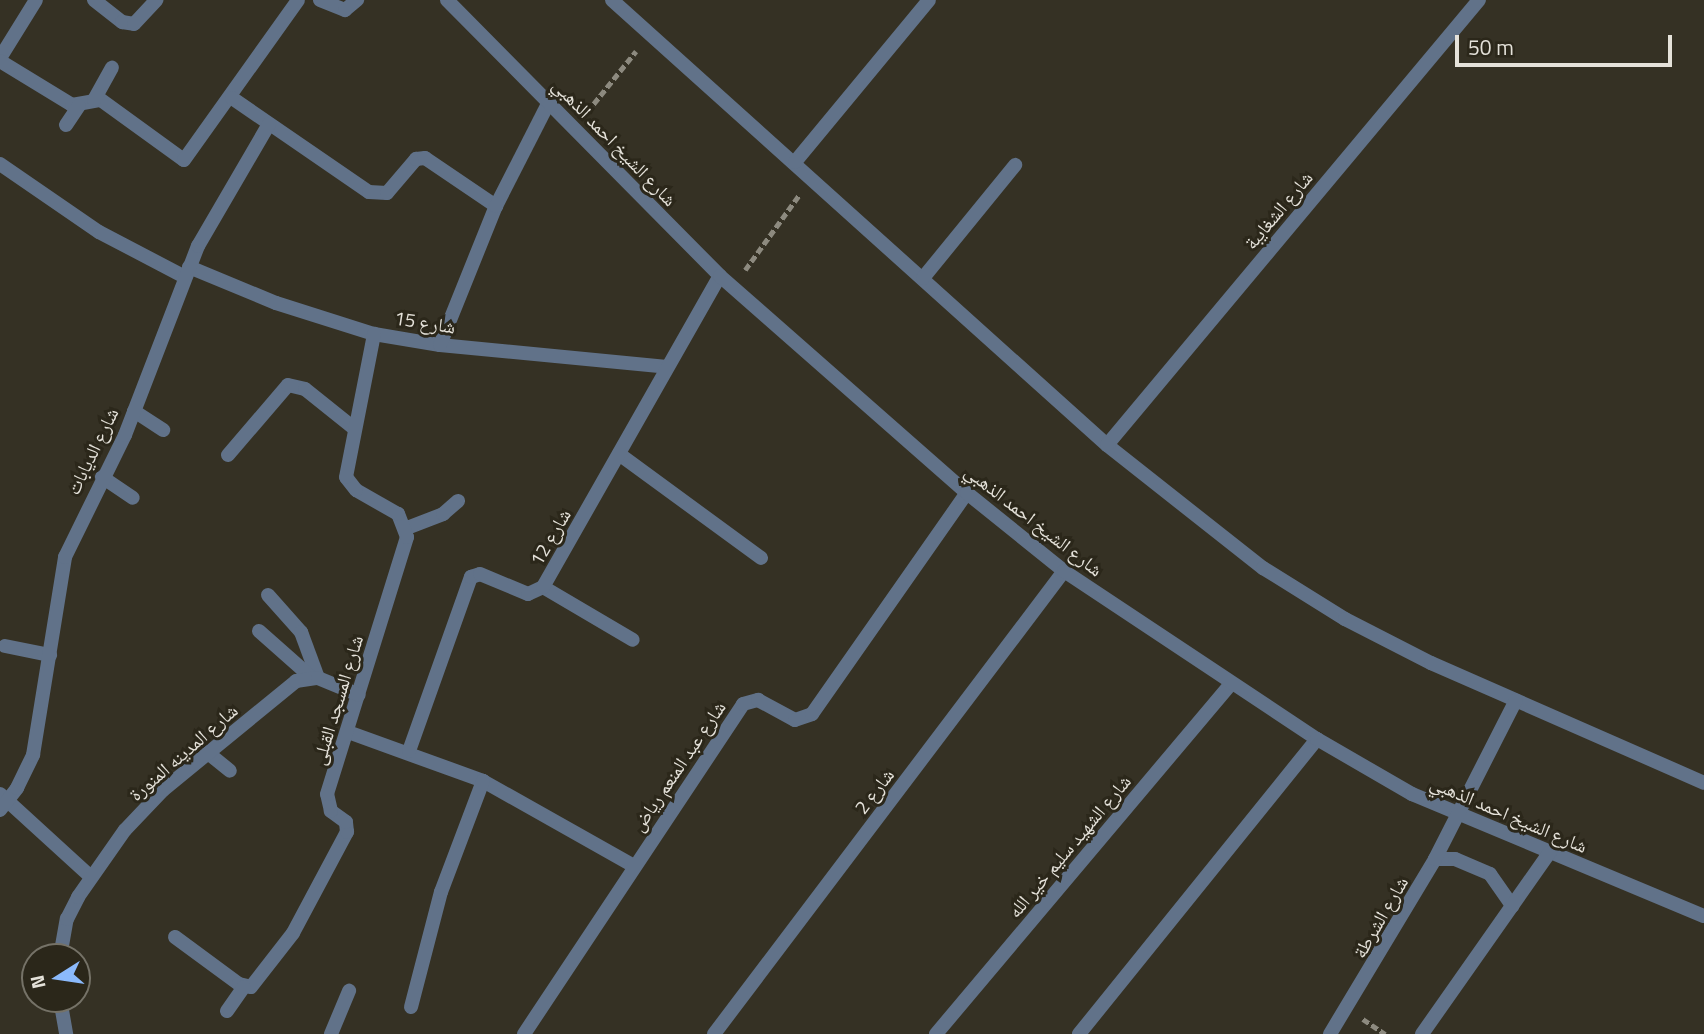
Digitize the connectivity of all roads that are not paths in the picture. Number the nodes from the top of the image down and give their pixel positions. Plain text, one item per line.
1 (36, 0) edge
2 (94, 0) edge
3 (156, 0) edge
4 (298, 0) edge
5 (320, 0) edge
6 (357, 0) edge
7 (447, 0) edge
8 (612, 0) edge
9 (929, 0) edge
10 (1479, 0) edge
11 (2, 52) edge
12 (112, 68) dead end
13 (232, 98) junction
14 (94, 100) junction
15 (550, 102) junction
16 (79, 106) junction
17 (269, 124) junction
18 (66, 125) dead end
19 (795, 162) junction
20 (0, 164) edge
21 (1015, 165) dead end
22 (496, 205) junction
23 (187, 272) junction
24 (720, 276) junction
25 (923, 278) junction
26 (374, 334) junction
27 (440, 345) junction
28 (667, 367) junction
29 (134, 411) junction
30 (355, 429) junction
31 (163, 430) dead end
32 (1107, 446) junction
33 (619, 454) junction
34 (228, 455) dead end
35 (102, 477) junction
36 (967, 493) junction
37 (133, 498) dead end
38 (458, 501) dead end
39 (407, 528) junction
40 (761, 558) dead end
41 (1064, 571) junction
42 (543, 587) junction
43 (268, 595) dead end
44 (259, 631) dead end
45 (633, 640) dead end
46 (5, 646) dead end
47 (50, 655) junction
48 (315, 678) junction
49 (1231, 684) junction
50 (359, 695) junction
51 (1516, 700) junction
52 (348, 732) junction
53 (1317, 739) junction
54 (409, 751) junction
55 (208, 753) junction
56 (230, 771) dead end
57 (483, 781) junction
58 (1704, 783) edge
59 (2, 802) edge
60 (1458, 817) junction
61 (1550, 852) junction
62 (1436, 859) junction
63 (634, 866) junction
64 (91, 877) junction
65 (1512, 906) junction
66 (1704, 916) edge
67 (175, 937) dead end
68 (63, 943) edge
69 (244, 987) junction
70 (348, 991) dead end
71 (411, 1007) dead end
72 (227, 1011) dead end
73 (62, 1013) edge
74 (66, 1034) edge
75 (331, 1034) edge
76 (524, 1034) edge
77 (715, 1034) edge
78 (936, 1034) edge
79 (1079, 1034) edge
80 (1330, 1034) edge
81 (1422, 1034) edge

1 - 11 street
2 - 3 street
4 - 13 street
5 - 6 street
7 - 15 street, شارع الشيخ احمد الذهبي
8 - 19 street
9 - 19 street
10 - 32 street, شارع الشغايبة
11 - 16 street
12 - 14 street
13 - 14 street
13 - 17 street
14 - 16 street
15 - 22 street
15 - 24 street, شارع الشيخ احمد الذهبي
16 - 18 street
17 - 22 street
17 - 23 street, شارع الديابات
19 - 25 street
20 - 23 street, شارع 15
21 - 25 street
22 - 27 street
23 - 26 street, شارع 15
23 - 29 street, شارع الديابات
24 - 28 street, شارع 12
24 - 36 street, شارع الشيخ احمد الذهبي
25 - 32 street
26 - 27 street, شارع 15
26 - 30 street
27 - 28 street, شارع 15
28 - 33 street, شارع 12
29 - 31 street
29 - 35 street, شارع الديابات
30 - 34 street
30 - 39 street
32 - 51 street
33 - 40 street
33 - 42 street, شارع 12
35 - 37 street
35 - 47 street, شارع الديابات
36 - 41 street, شارع الشيخ احمد الذهبي
36 - 63 street, شارع عبد المنعم رياض
38 - 39 street
39 - 50 street, شارع المسجد القبلى
41 - 49 street, شارع الشيخ احمد الذهبي
41 - 77 street, شارع 2
42 - 45 street
42 - 54 street, شارع 12
43 - 48 street
44 - 48 street
46 - 47 street
47 - 59 street, شارع الديابات
48 - 50 street
48 - 55 street, شارع المدينه المنورة
49 - 53 street, شارع الشيخ احمد الذهبي
49 - 78 street, شارع الشهيد سليم خير الله
50 - 52 street, شارع المسجد القبلى
51 - 58 street
51 - 60 street, شارع الشرطة
52 - 54 street
52 - 69 street, شارع المسجد القبلى
53 - 60 street, شارع الشيخ احمد الذهبي
53 - 79 street
54 - 57 street
55 - 56 street
55 - 64 street, شارع المدينه المنورة
57 - 63 street
57 - 71 street
59 - 64 street
60 - 61 street, شارع الشيخ احمد الذهبي
60 - 62 street, شارع الشرطة
61 - 65 street
61 - 66 street, شارع الشيخ احمد الذهبي
62 - 65 street
62 - 80 street, شارع الشرطة
63 - 76 street, شارع عبد المنعم رياض
64 - 68 street, شارع المدينه المنورة
65 - 81 street
67 - 69 street
69 - 72 street
70 - 75 street
73 - 74 street

